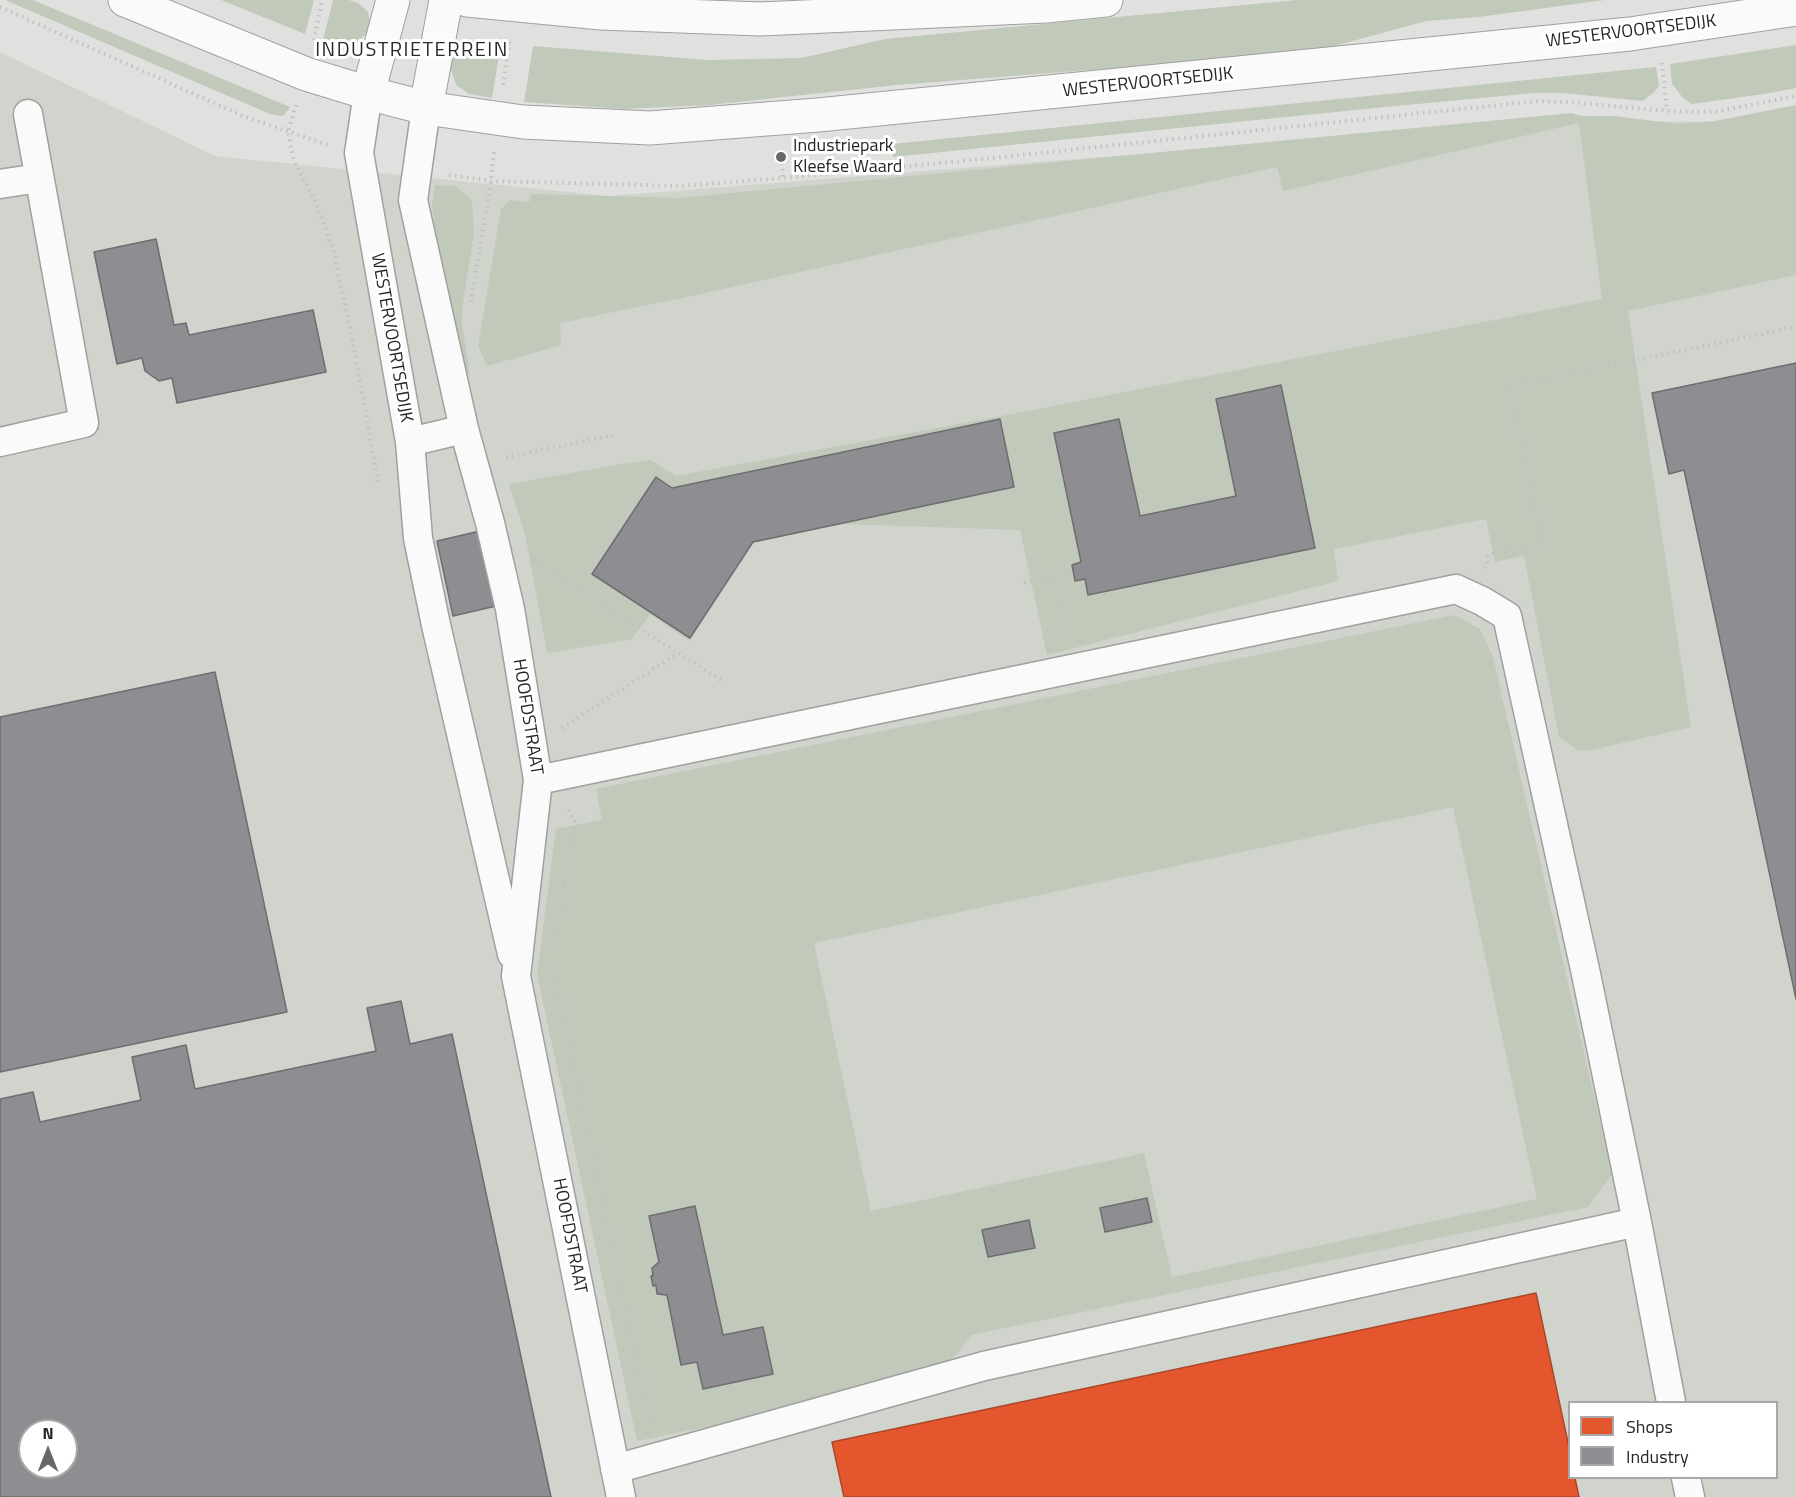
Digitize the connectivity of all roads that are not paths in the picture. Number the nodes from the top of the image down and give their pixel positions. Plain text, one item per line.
1 (125, 0) edge
2 (393, 0) edge
3 (446, 0) edge
4 (467, 0) edge
5 (1106, 0) edge
6 (1761, 5) edge
7 (1796, 9) edge
8 (368, 93) junction
9 (426, 108) junction
10 (28, 114) dead end
11 (39, 178) junction
12 (0, 184) edge
13 (464, 429) junction
14 (0, 442) edge
15 (410, 442) junction
16 (427, 584) joint
17 (549, 778) junction
18 (516, 975) junction
19 (1637, 1222) junction
20 (1671, 1401) edge
21 (615, 1469) junction
22 (1686, 1479) edge
23 (621, 1497) edge
24 (1690, 1497) edge

1 - 8 main road, WESTERVOORTSEDIJK
2 - 8 main road
3 - 9 main road
4 - 5 main road
6 - 7 main road, WESTERVOORTSEDIJK
6 - 9 main road, WESTERVOORTSEDIJK
8 - 9 main road, WESTERVOORTSEDIJK
8 - 15 street, WESTERVOORTSEDIJK
9 - 13 street
10 - 11 street
11 - 12 street
11 - 14 street
13 - 15 street
13 - 17 street, HOOFDSTRAAT
15 - 16 street, WESTERVOORTSEDIJK
16 - 18 street, HOOFDSTRAAT
17 - 18 street, HOOFDSTRAAT
17 - 19 street
18 - 21 street, HOOFDSTRAAT
19 - 20 street
19 - 21 street
21 - 23 street, HOOFDSTRAAT
22 - 24 street

